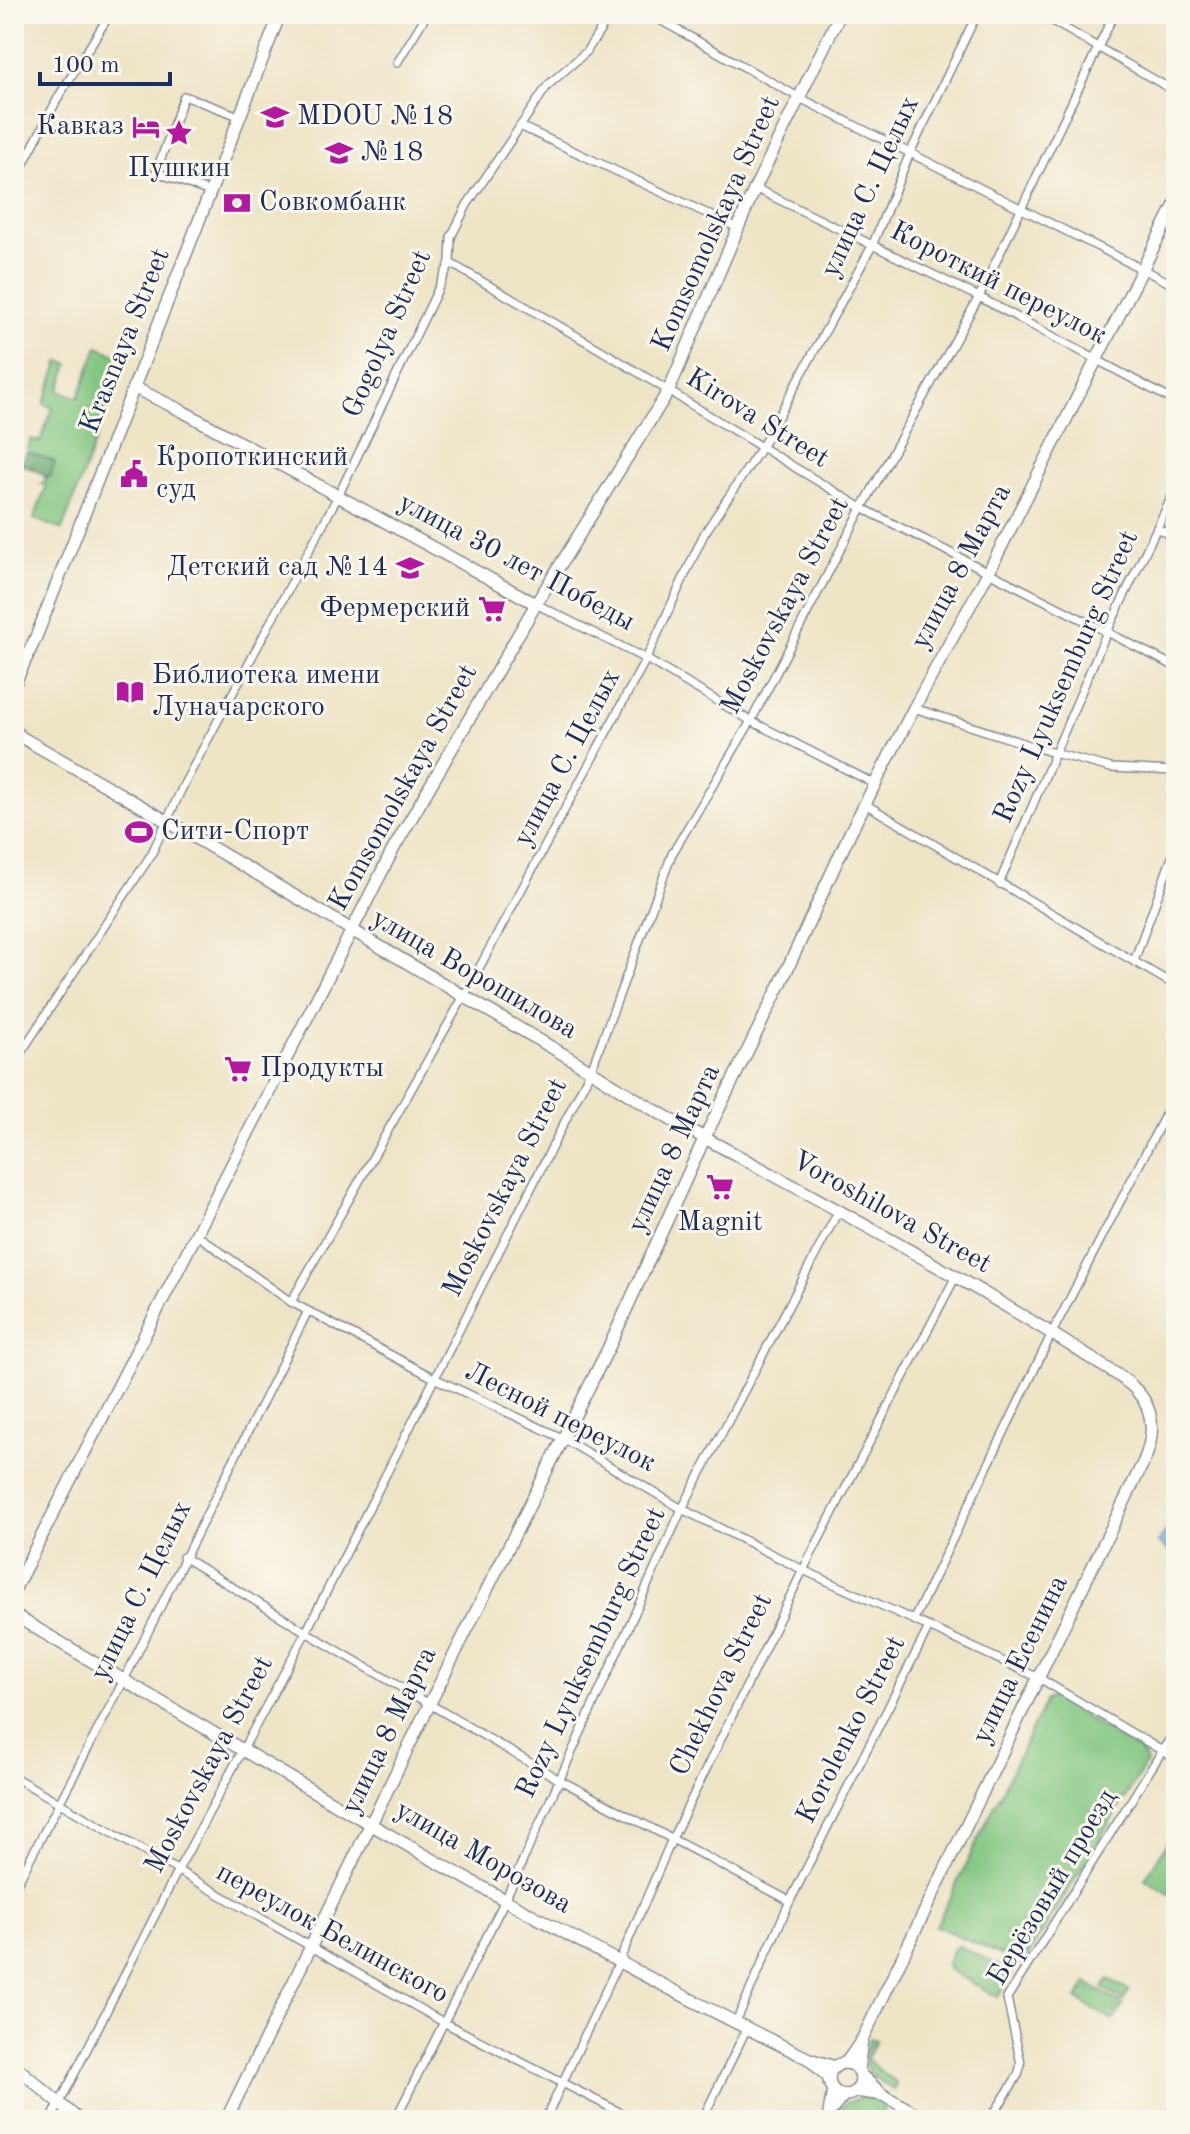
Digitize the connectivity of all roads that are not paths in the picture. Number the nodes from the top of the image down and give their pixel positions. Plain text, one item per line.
1 (110, 14) edge
2 (280, 14) edge
3 (427, 14) edge
4 (611, 14) edge
5 (649, 14) edge
6 (840, 14) edge
7 (977, 14) edge
8 (1040, 14) edge
9 (1114, 14) edge
10 (1098, 45) junction
11 (397, 63) dead end
12 (1176, 92) edge
13 (800, 98) junction
14 (239, 116) junction
15 (520, 126) junction
16 (910, 153) junction
17 (14, 182) edge
18 (755, 188) junction
19 (210, 192) junction
20 (1176, 203) edge
21 (1020, 209) junction
22 (738, 228) junction
23 (872, 246) junction
24 (450, 263) junction
25 (1141, 268) junction
26 (1176, 286) edge
27 (979, 297) junction
28 (1096, 358) junction
29 (133, 387) junction
30 (669, 390) junction
31 (1176, 402) edge
32 (761, 448) junction
33 (1176, 488) edge
34 (338, 496) junction
35 (862, 508) junction
36 (1157, 528) junction
37 (1176, 538) edge
38 (989, 571) junction
39 (536, 604) junction
40 (1106, 634) junction
41 (646, 659) junction
42 (1176, 667) edge
43 (14, 685) edge
44 (914, 708) junction
45 (751, 721) junction
46 (14, 730) edge
47 (1054, 753) junction
48 (1176, 771) edge
49 (875, 784) junction
50 (865, 804) junction
51 (167, 820) junction
52 (1176, 846) edge
53 (999, 884) junction
54 (352, 932) junction
55 (1134, 961) junction
56 (1176, 986) edge
57 (464, 996) junction
58 (14, 1063) edge
59 (591, 1070) junction
60 (1176, 1094) edge
61 (705, 1137) junction
62 (839, 1210) junction
63 (197, 1235) junction
64 (956, 1276) junction
65 (291, 1302) junction
66 (308, 1311) junction
67 (1052, 1333) junction
68 (434, 1378) junction
69 (564, 1439) junction
70 (682, 1509) junction
71 (183, 1557) junction
72 (803, 1570) junction
73 (14, 1590) edge
74 (14, 1615) edge
75 (914, 1619) junction
76 (929, 1627) junction
77 (306, 1632) junction
78 (1039, 1678) junction
79 (124, 1680) junction
80 (430, 1703) junction
81 (1176, 1729) edge
82 (244, 1750) junction
83 (1162, 1751) junction
84 (1176, 1759) edge
85 (14, 1777) edge
86 (558, 1779) junction
87 (59, 1804) junction
88 (371, 1823) junction
89 (672, 1839) junction
90 (177, 1872) junction
91 (14, 1889) edge
92 (505, 1900) junction
93 (790, 1901) junction
94 (309, 1948) junction
95 (619, 1962) junction
96 (443, 2022) junction
97 (735, 2024) junction
98 (746, 2030) junction
99 (862, 2040) junction
100 (14, 2065) edge
101 (860, 2072) junction
102 (840, 2081) junction
103 (562, 2085) junction
104 (883, 2095) junction
105 (59, 2104) junction
106 (828, 2116) edge
107 (51, 2120) edge
108 (79, 2120) edge
109 (226, 2120) edge
110 (395, 2120) edge
111 (545, 2120) edge
112 (635, 2120) edge
113 (702, 2120) edge
114 (927, 2120) edge
115 (990, 2120) edge

1 - 17 street
2 - 14 main road, Krasnaya Street
3 - 11 street
4 - 15 street, Gogolya Street
5 - 13 street
6 - 13 main road, Komsomolskaya Street
7 - 16 street, улица С. Целых
8 - 10 street
9 - 10 street, Moskovskaya Street
10 - 12 street
10 - 21 street, Moskovskaya Street
13 - 16 street
13 - 18 main road, Komsomolskaya Street
14 - 19 main road, Krasnaya Street
14 - 19 street
15 - 22 street
15 - 24 street, Gogolya Street
16 - 21 street
16 - 23 street, улица С. Целых
18 - 22 main road, Komsomolskaya Street
18 - 23 street, Короткий переулок
19 - 29 main road, Krasnaya Street
20 - 25 main road, улица 8 Марта
21 - 25 street
21 - 27 street, Moskovskaya Street
22 - 30 main road, Komsomolskaya Street
23 - 27 street, Короткий переулок
23 - 32 street, улица С. Целых
24 - 30 street, Kirova Street
24 - 34 street, Gogolya Street
25 - 26 street
25 - 28 main road, улица 8 Марта
27 - 28 street, Короткий переулок
27 - 35 street, Moskovskaya Street
28 - 31 street, Короткий переулок
28 - 38 main road, улица 8 Марта
29 - 34 main road, улица 30 лет Победы
29 - 43 main road, Krasnaya Street
30 - 32 street, Kirova Street
30 - 39 main road, Komsomolskaya Street
32 - 35 street, Kirova Street
32 - 41 street, улица С. Целых
33 - 36 street, Rozy Lyuksemburg Street
34 - 39 main road, улица 30 лет Победы
34 - 51 street, Gogolya Street
35 - 38 street, Kirova Street
35 - 45 street, Moskovskaya Street
36 - 37 street
36 - 40 street, Rozy Lyuksemburg Street
38 - 40 street, Kirova Street
38 - 44 main road, улица 8 Марта
39 - 41 street, улица 30 лет Победы
39 - 54 main road, Komsomolskaya Street
40 - 42 street, Kirova Street
40 - 47 street, Rozy Lyuksemburg Street
41 - 45 street, улица 30 лет Победы
41 - 57 street, улица С. Целых
44 - 47 street
44 - 49 main road, улица 8 Марта
45 - 49 street, улица 30 лет Победы
45 - 59 street, Moskovskaya Street
46 - 51 main road, улица Ворошилова
47 - 48 street
47 - 53 street, Rozy Lyuksemburg Street
49 - 50 main road, улица 8 Марта
50 - 53 street
50 - 61 main road, улица 8 Марта
51 - 54 main road, улица Ворошилова
51 - 58 street, Gogolya Street
52 - 55 street
53 - 55 street
54 - 57 main road, улица Ворошилова
54 - 63 main road, Komsomolskaya Street
55 - 56 street
57 - 59 main road, улица Ворошилова
57 - 65 street, улица С. Целых
59 - 61 main road, улица Ворошилова
59 - 68 street, Moskovskaya Street
60 - 67 street, Korolenko Street
61 - 62 main road, Voroshilova Street
61 - 69 main road, улица 8 Марта
62 - 64 main road, Voroshilova Street
62 - 70 street, Rozy Lyuksemburg Street
63 - 65 street, Лесной переулок
63 - 73 main road, Komsomolskaya Street
64 - 67 main road, Voroshilova Street
64 - 72 street, Chekhova Street
65 - 66 street, Лесной переулок
66 - 68 street, Лесной переулок
66 - 71 street, улица С. Целых
67 - 75 street, Korolenko Street
67 - 78 main road, улица Есенина
68 - 69 street, Лесной переулок
68 - 77 street, Moskovskaya Street
69 - 70 street, Лесной переулок
69 - 80 main road, улица 8 Марта
70 - 72 street, Лесной переулок
70 - 86 street, Rozy Lyuksemburg Street
71 - 77 street
71 - 79 street, улица С. Целых
72 - 75 street, Лесной переулок
72 - 89 street, Chekhova Street
74 - 79 main road, улица Морозова
75 - 76 street, Korolenko Street
76 - 78 street
76 - 93 street, Korolenko Street
77 - 80 street
77 - 82 street, Moskovskaya Street
78 - 83 street
78 - 99 main road, улица Есенина
79 - 82 main road, улица Морозова
79 - 87 street, улица С. Целых
80 - 86 street
80 - 88 main road, улица 8 Марта
81 - 83 street, Берёзовый проезд
82 - 88 main road, улица Морозова
82 - 90 street, Moskovskaya Street
83 - 84 street
83 - 115 street, Берёзовый проезд
85 - 87 street, переулок Белинского
86 - 89 street
86 - 92 street, Rozy Lyuksemburg Street
87 - 90 street, переулок Белинского
87 - 91 street, улица С. Целых
88 - 92 main road, улица Морозова
88 - 94 main road, улица 8 Марта
89 - 93 street
89 - 95 street, Chekhova Street
90 - 94 street, переулок Белинского
90 - 105 street, Moskovskaya Street
92 - 95 main road, улица Морозова
92 - 96 street, Rozy Lyuksemburg Street
93 - 97 street, Korolenko Street
94 - 96 street, переулок Белинского
94 - 109 main road, улица 8 Марта
95 - 97 main road, улица Морозова
95 - 103 street, Chekhova Street
96 - 103 street, переулок Белинского
96 - 110 street, Rozy Lyuksemburg Street
97 - 98 main road, улица Морозова
98 - 102 main road, улица Морозова
98 - 113 street
99 - 101 main road
99 - 102 main road
100 - 105 main road
101 - 102 main road
101 - 102 main road
101 - 104 main road
102 - 104 main road
102 - 106 main road
103 - 111 street, Chekhova Street
103 - 112 street, переулок Белинского
104 - 114 main road
105 - 107 street, Moskovskaya Street
105 - 108 main road

